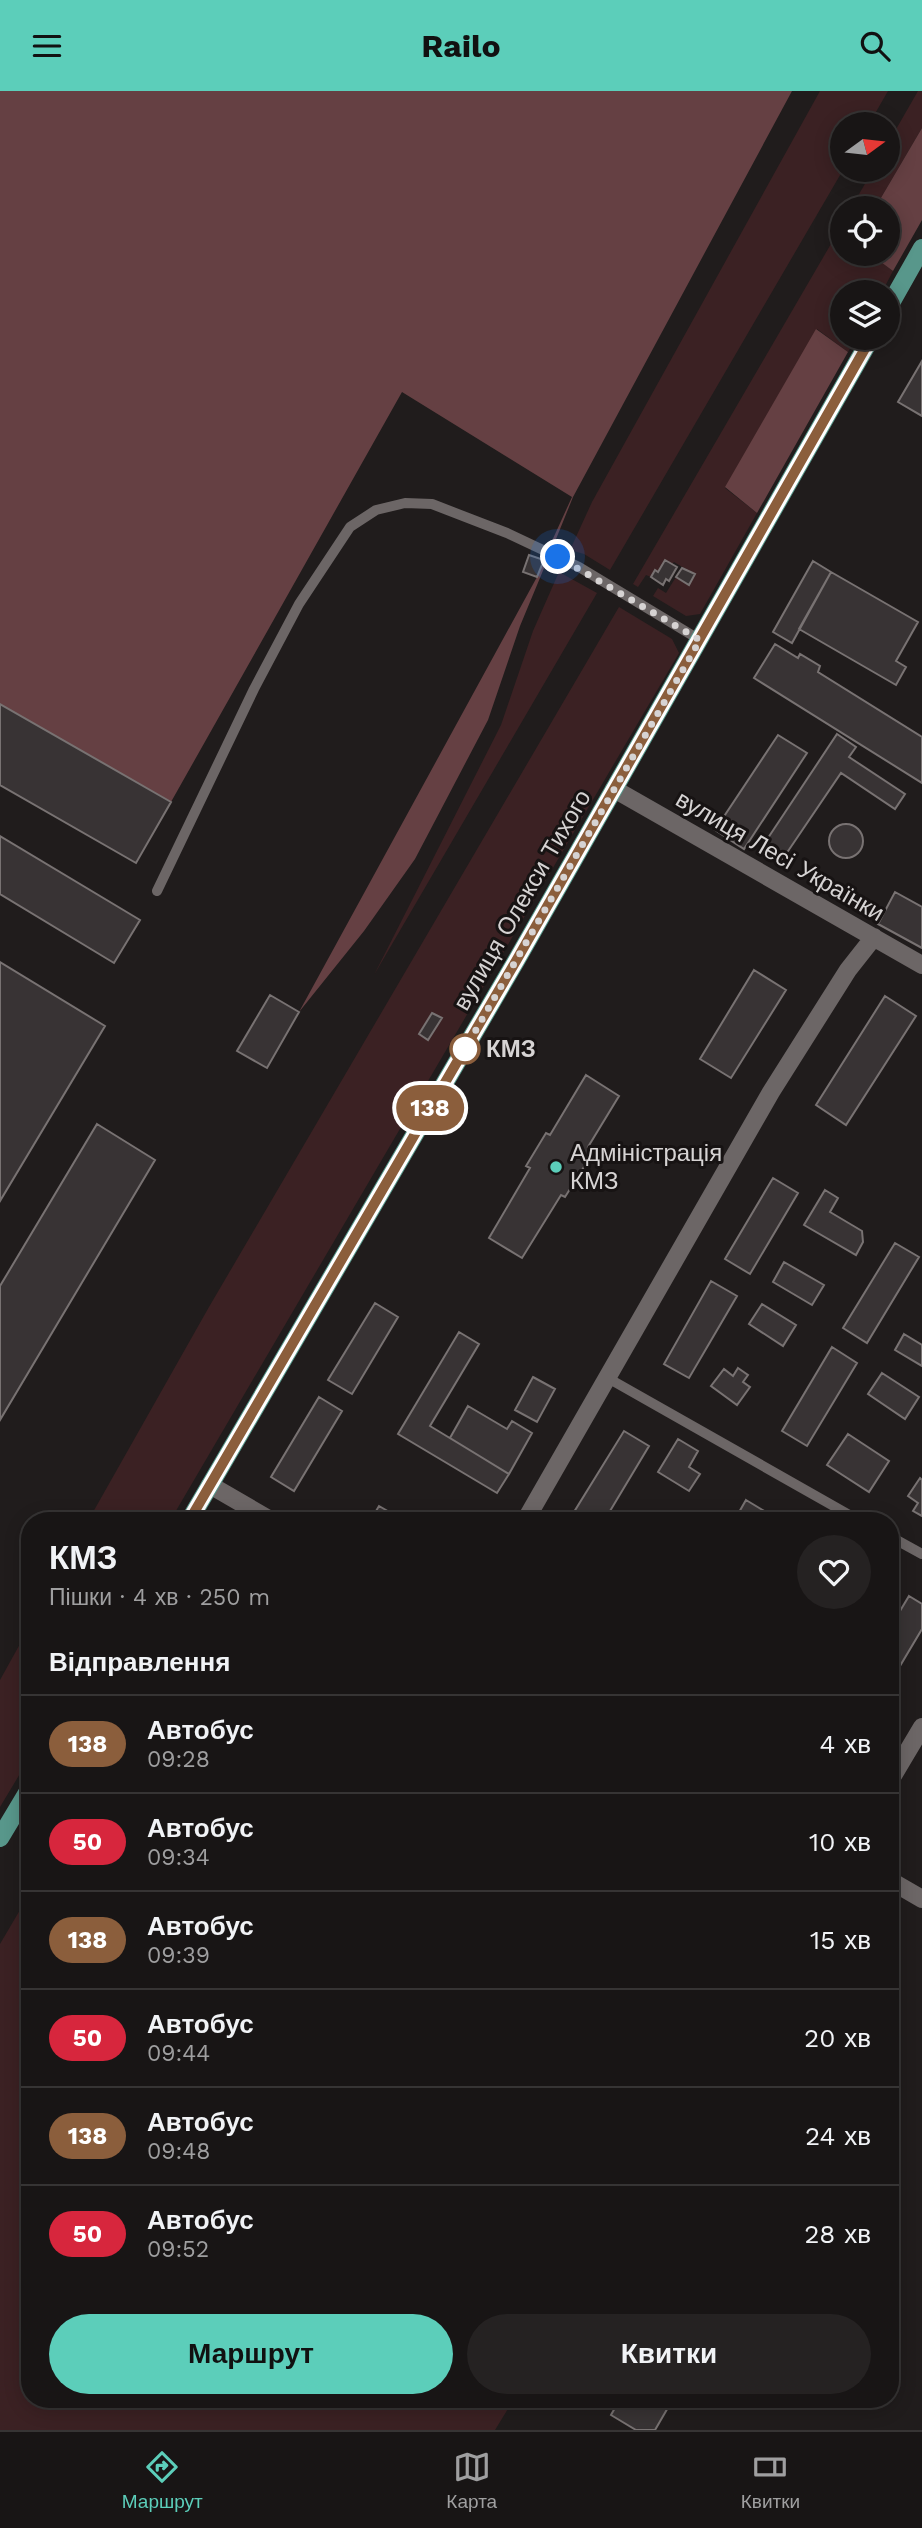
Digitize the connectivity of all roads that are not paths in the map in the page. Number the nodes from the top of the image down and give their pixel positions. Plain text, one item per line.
1 (922, 248) edge
2 (900, 287) edge
3 (864, 350) edge
4 (700, 640) junction
5 (614, 789) junction
6 (157, 891) dead end
7 (874, 937) junction
8 (922, 965) edge
9 (606, 1377) junction
10 (210, 1485) junction
11 (194, 1512) edge
12 (256, 1512) edge
13 (530, 1512) edge
14 (844, 1512) edge
15 (899, 1541) edge
16 (922, 1553) edge
17 (922, 1727) edge
18 (899, 1766) edge
19 (21, 1804) edge
20 (0, 1838) edge
21 (899, 1886) edge
22 (922, 1899) edge

1 - 2 main road
3 - 4 main road, вулиця Олекси Тихого
4 - 5 main road, вулиця Олекси Тихого
4 - 6 lane
5 - 7 street, вулиця Лесі Українки
5 - 10 main road, вулиця Олекси Тихого
7 - 8 street, вулиця Лесі Українки
7 - 9 street
9 - 13 street
9 - 14 lane
10 - 11 main road, вулиця Олекси Тихого
10 - 12 street
15 - 16 lane
17 - 18 street
19 - 20 main road
21 - 22 street

